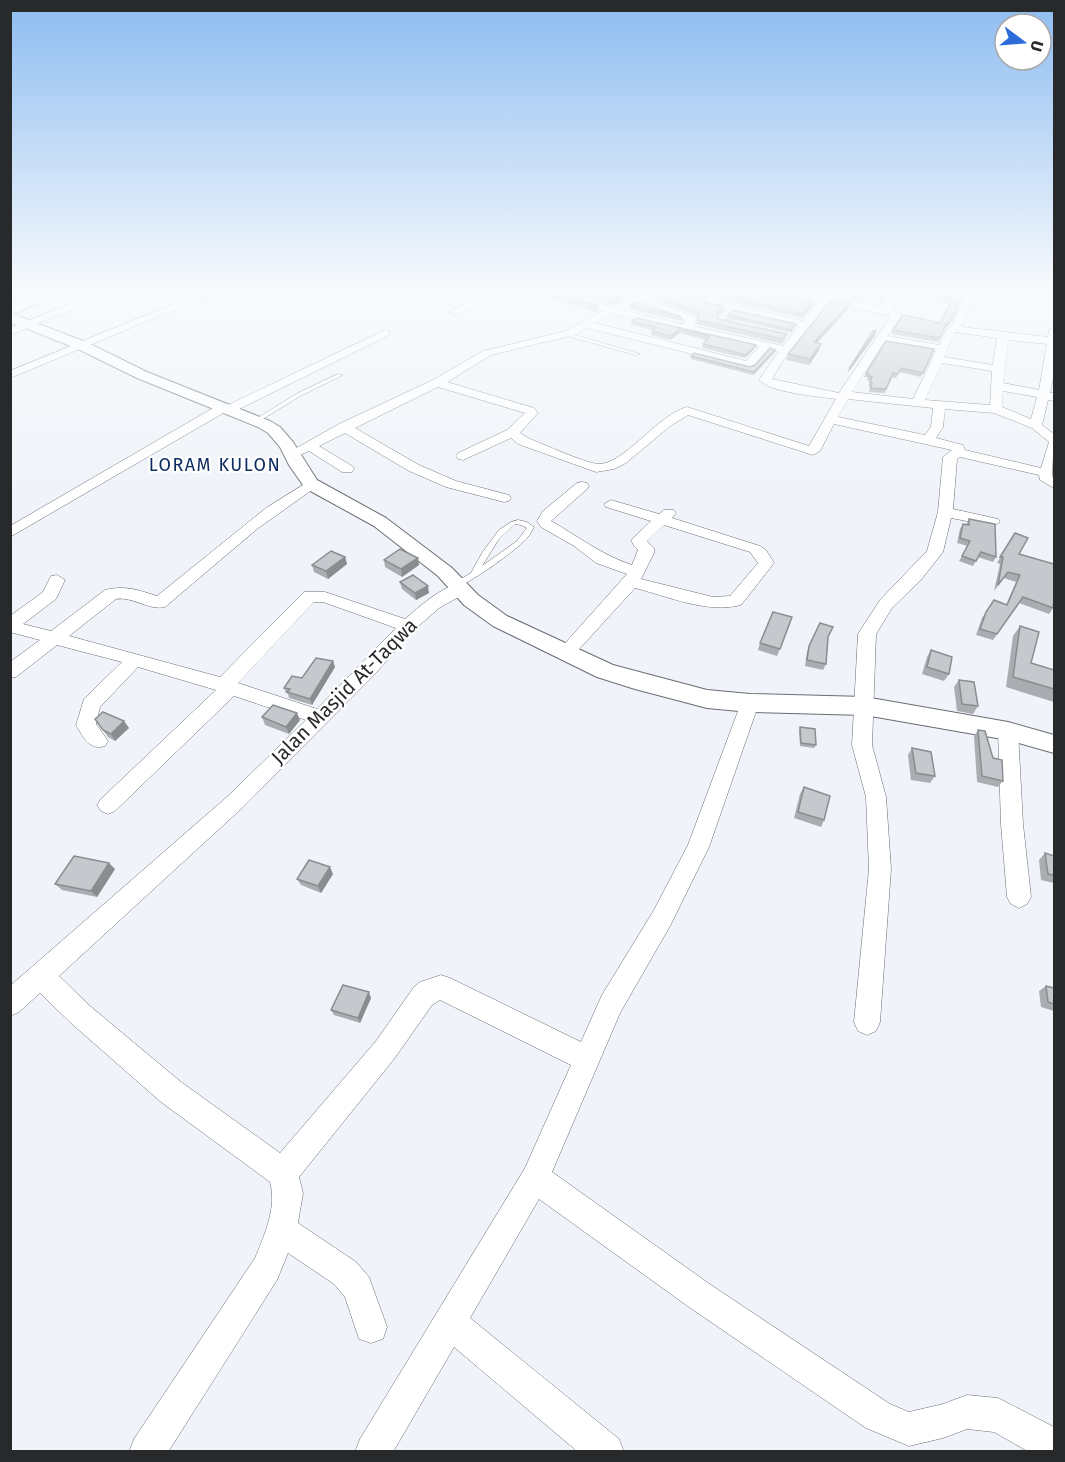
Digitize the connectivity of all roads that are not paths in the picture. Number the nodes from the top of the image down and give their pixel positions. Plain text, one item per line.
1 (61, 357) edge
2 (106, 357) edge
3 (334, 357) edge
4 (480, 357) edge
5 (716, 357) edge
6 (756, 357) edge
7 (780, 357) edge
8 (869, 357) edge
9 (939, 357) edge
10 (953, 357) edge
11 (1000, 357) edge
12 (1051, 357) edge
13 (998, 369) junction
14 (10, 375) edge
15 (340, 375) dead end
16 (437, 382) junction
17 (998, 386) junction
18 (844, 396) junction
19 (1049, 396) edge
20 (917, 404) junction
21 (939, 405) junction
22 (226, 408) junction
23 (996, 409) junction
24 (830, 419) junction
25 (256, 421) junction
26 (1036, 425) junction
27 (344, 428) junction
28 (512, 434) junction
29 (929, 439) junction
30 (1054, 439) edge
31 (1054, 444) edge
32 (310, 446) junction
33 (958, 453) junction
34 (293, 454) junction
35 (463, 456) dead end
36 (347, 469) dead end
37 (1050, 478) edge
38 (310, 484) junction
39 (582, 486) dead end
40 (504, 498) dead end
41 (610, 504) dead end
42 (945, 512) junction
43 (667, 516) junction
44 (993, 522) edge
45 (12, 531) edge
46 (633, 576) junction
47 (57, 580) dead end
48 (464, 582) junction
49 (10, 626) edge
50 (408, 626) junction
51 (53, 639) junction
52 (565, 654) junction
53 (134, 660) junction
54 (10, 672) edge
55 (227, 686) junction
56 (750, 704) junction
57 (865, 706) junction
58 (319, 717) junction
59 (1008, 731) junction
60 (98, 741) dead end
61 (1054, 744) edge
62 (108, 805) dead end
63 (1019, 897) dead end
64 (42, 976) junction
65 (10, 1003) edge
66 (867, 1022) dead end
67 (587, 1059) junction
68 (284, 1173) junction
69 (535, 1178) junction
70 (282, 1230) junction
71 (449, 1322) junction
72 (371, 1327) dead end
73 (1054, 1446) edge
74 (147, 1452) edge
75 (373, 1452) edge
76 (606, 1452) edge

1 - 14 street
2 - 22 street
3 - 22 street
4 - 16 street
5 - 6 street
7 - 18 street
8 - 18 street
9 - 20 street
10 - 13 street
11 - 13 street
12 - 19 street
13 - 17 street
15 - 25 lane
16 - 27 street
16 - 28 street
17 - 19 street
17 - 23 street
18 - 20 street
18 - 24 street
19 - 26 street
20 - 21 street
21 - 23 street
21 - 29 street
22 - 25 street
22 - 45 street
23 - 26 street
24 - 28 street
24 - 29 street
25 - 34 street
26 - 30 street
27 - 32 street
27 - 40 street
28 - 35 street
29 - 33 street
31 - 37 street
32 - 34 street
32 - 36 street
33 - 37 street
33 - 42 street
34 - 38 street
38 - 48 street
38 - 51 street
39 - 46 street
41 - 43 street
42 - 44 street
42 - 57 street
43 - 46 street
43 - 46 street
46 - 52 street
47 - 49 street
48 - 48 lane
48 - 50 street, Jalan Masjid At-Taqwa
48 - 52 street
49 - 51 street
50 - 55 street
50 - 58 street, Jalan Masjid At-Taqwa
51 - 53 street
51 - 54 street
52 - 56 street
53 - 55 street
53 - 60 street
55 - 58 street
55 - 62 street
56 - 57 street
56 - 67 street
57 - 59 street
57 - 66 street
58 - 64 street, Jalan Masjid At-Taqwa
59 - 61 street
59 - 63 street
64 - 65 street
64 - 68 street
67 - 68 street
67 - 69 street
68 - 70 street
69 - 71 street
69 - 73 street
70 - 72 street
70 - 74 street
71 - 75 street
71 - 76 street

